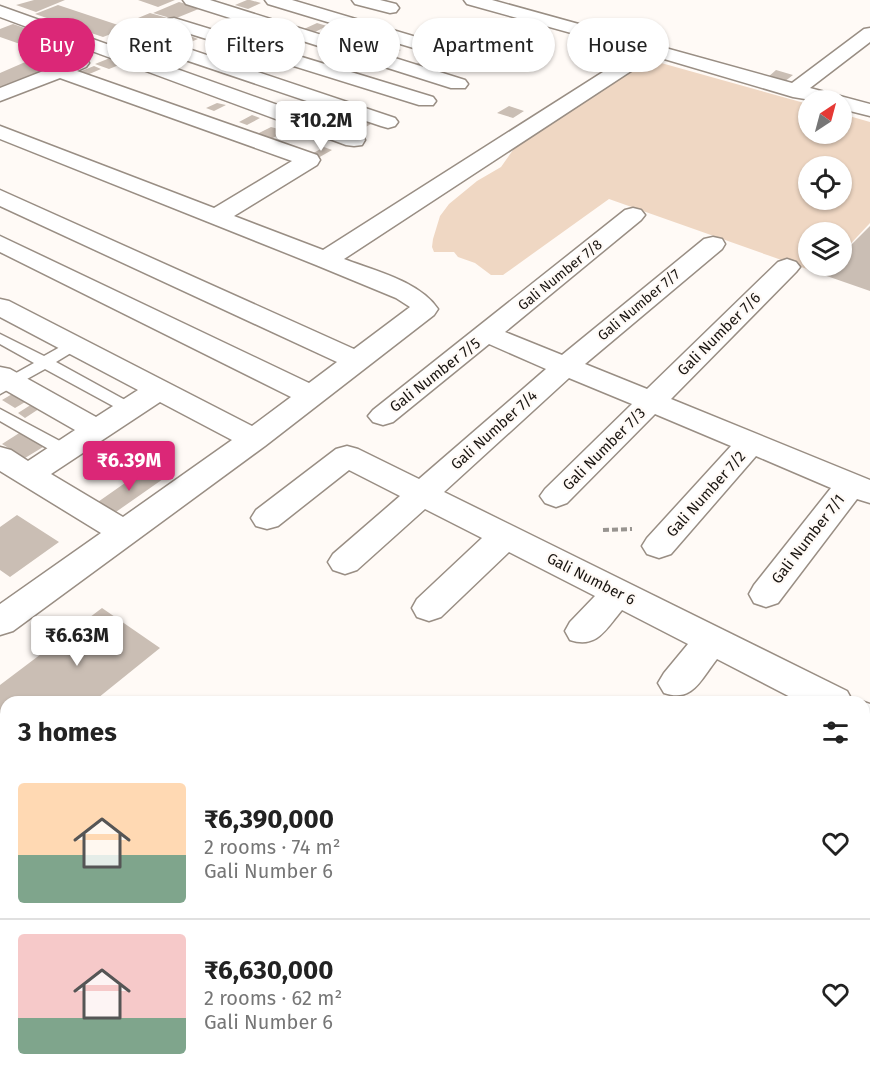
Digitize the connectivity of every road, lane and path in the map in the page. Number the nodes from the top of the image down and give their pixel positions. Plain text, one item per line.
1 (25, 0) edge
2 (192, 0) edge
3 (274, 0) edge
4 (362, 0) edge
5 (473, 0) edge
6 (220, 3) edge
7 (390, 8) dead end
8 (0, 10) edge
9 (20, 18) edge
10 (186, 18) edge
11 (18, 19) edge
12 (0, 26) edge
13 (567, 26) edge
14 (193, 29) edge
15 (870, 34) edge
16 (412, 42) edge
17 (95, 47) edge
18 (849, 50) junction
19 (106, 51) junction
20 (669, 55) edge
21 (870, 55) edge
22 (95, 56) edge
23 (193, 56) edge
24 (58, 72) edge
25 (63, 72) edge
26 (617, 72) edge
27 (458, 84) dead end
28 (793, 91) junction
29 (798, 92) edge
30 (0, 95) edge
31 (426, 101) dead end
32 (852, 106) edge
33 (870, 110) edge
34 (388, 122) dead end
35 (0, 132) edge
36 (354, 140) dead end
37 (0, 197) edge
38 (633, 215) dead end
39 (215, 217) junction
40 (0, 243) edge
41 (713, 244) dead end
42 (325, 260) junction
43 (787, 267) dead end
44 (0, 307) edge
45 (487, 334) junction
46 (0, 338) edge
47 (74, 345) junction
48 (357, 361) junction
49 (45, 363) junction
50 (565, 367) junction
51 (4, 382) edge
52 (159, 389) junction
53 (310, 394) junction
54 (651, 402) junction
55 (130, 409) junction
56 (0, 414) edge
57 (383, 416) dead end
58 (96, 430) junction
59 (254, 439) junction
60 (752, 442) junction
61 (65, 451) junction
62 (0, 458) edge
63 (28, 475) junction
64 (860, 488) edge
65 (422, 494) junction
66 (556, 496) dead end
67 (267, 518) dead end
68 (125, 533) junction
69 (505, 536) junction
70 (659, 546) dead end
71 (345, 562) dead end
72 (618, 593) junction
73 (766, 594) dead end
74 (429, 608) dead end
75 (0, 622) edge
76 (583, 631) dead end
77 (712, 640) junction
78 (677, 683) dead end
79 (822, 696) edge

1 - 8 street
2 - 6 street
3 - 16 street
4 - 7 street
5 - 13 street
6 - 10 street
6 - 27 street
8 - 9 street
11 - 12 street
14 - 31 street
15 - 18 street
17 - 19 street
18 - 21 street
18 - 28 street
19 - 22 street
19 - 36 street
20 - 28 street
23 - 34 street
24 - 30 street
25 - 39 street
26 - 42 street
28 - 29 street
32 - 33 street
35 - 39 street
37 - 48 street
38 - 45 street, Gali Number 7/8
39 - 42 street
40 - 53 street
41 - 50 street, Gali Number 7/7
42 - 48 street
43 - 54 street, Gali Number 7/6
44 - 47 street
45 - 50 street
45 - 57 street, Gali Number 7/5
46 - 49 lane
47 - 49 lane
47 - 52 street
48 - 53 street
49 - 51 lane
49 - 55 lane
50 - 54 street
50 - 65 street, Gali Number 7/4
51 - 58 street
52 - 55 street
52 - 59 street
53 - 59 street
54 - 60 street
54 - 66 street, Gali Number 7/3
55 - 58 street
56 - 61 lane
58 - 61 street
59 - 68 street
60 - 64 street
60 - 70 street, Gali Number 7/2
61 - 63 street
62 - 63 street
63 - 68 street
64 - 73 street, Gali Number 7/1
65 - 67 street, Gali Number 6
65 - 69 street, Gali Number 6
65 - 71 street, Gali Number 7/4
68 - 75 street
69 - 72 street, Gali Number 6
69 - 74 street
72 - 76 street
72 - 77 street, Gali Number 6
77 - 78 street
77 - 79 street, Gali Number 6

